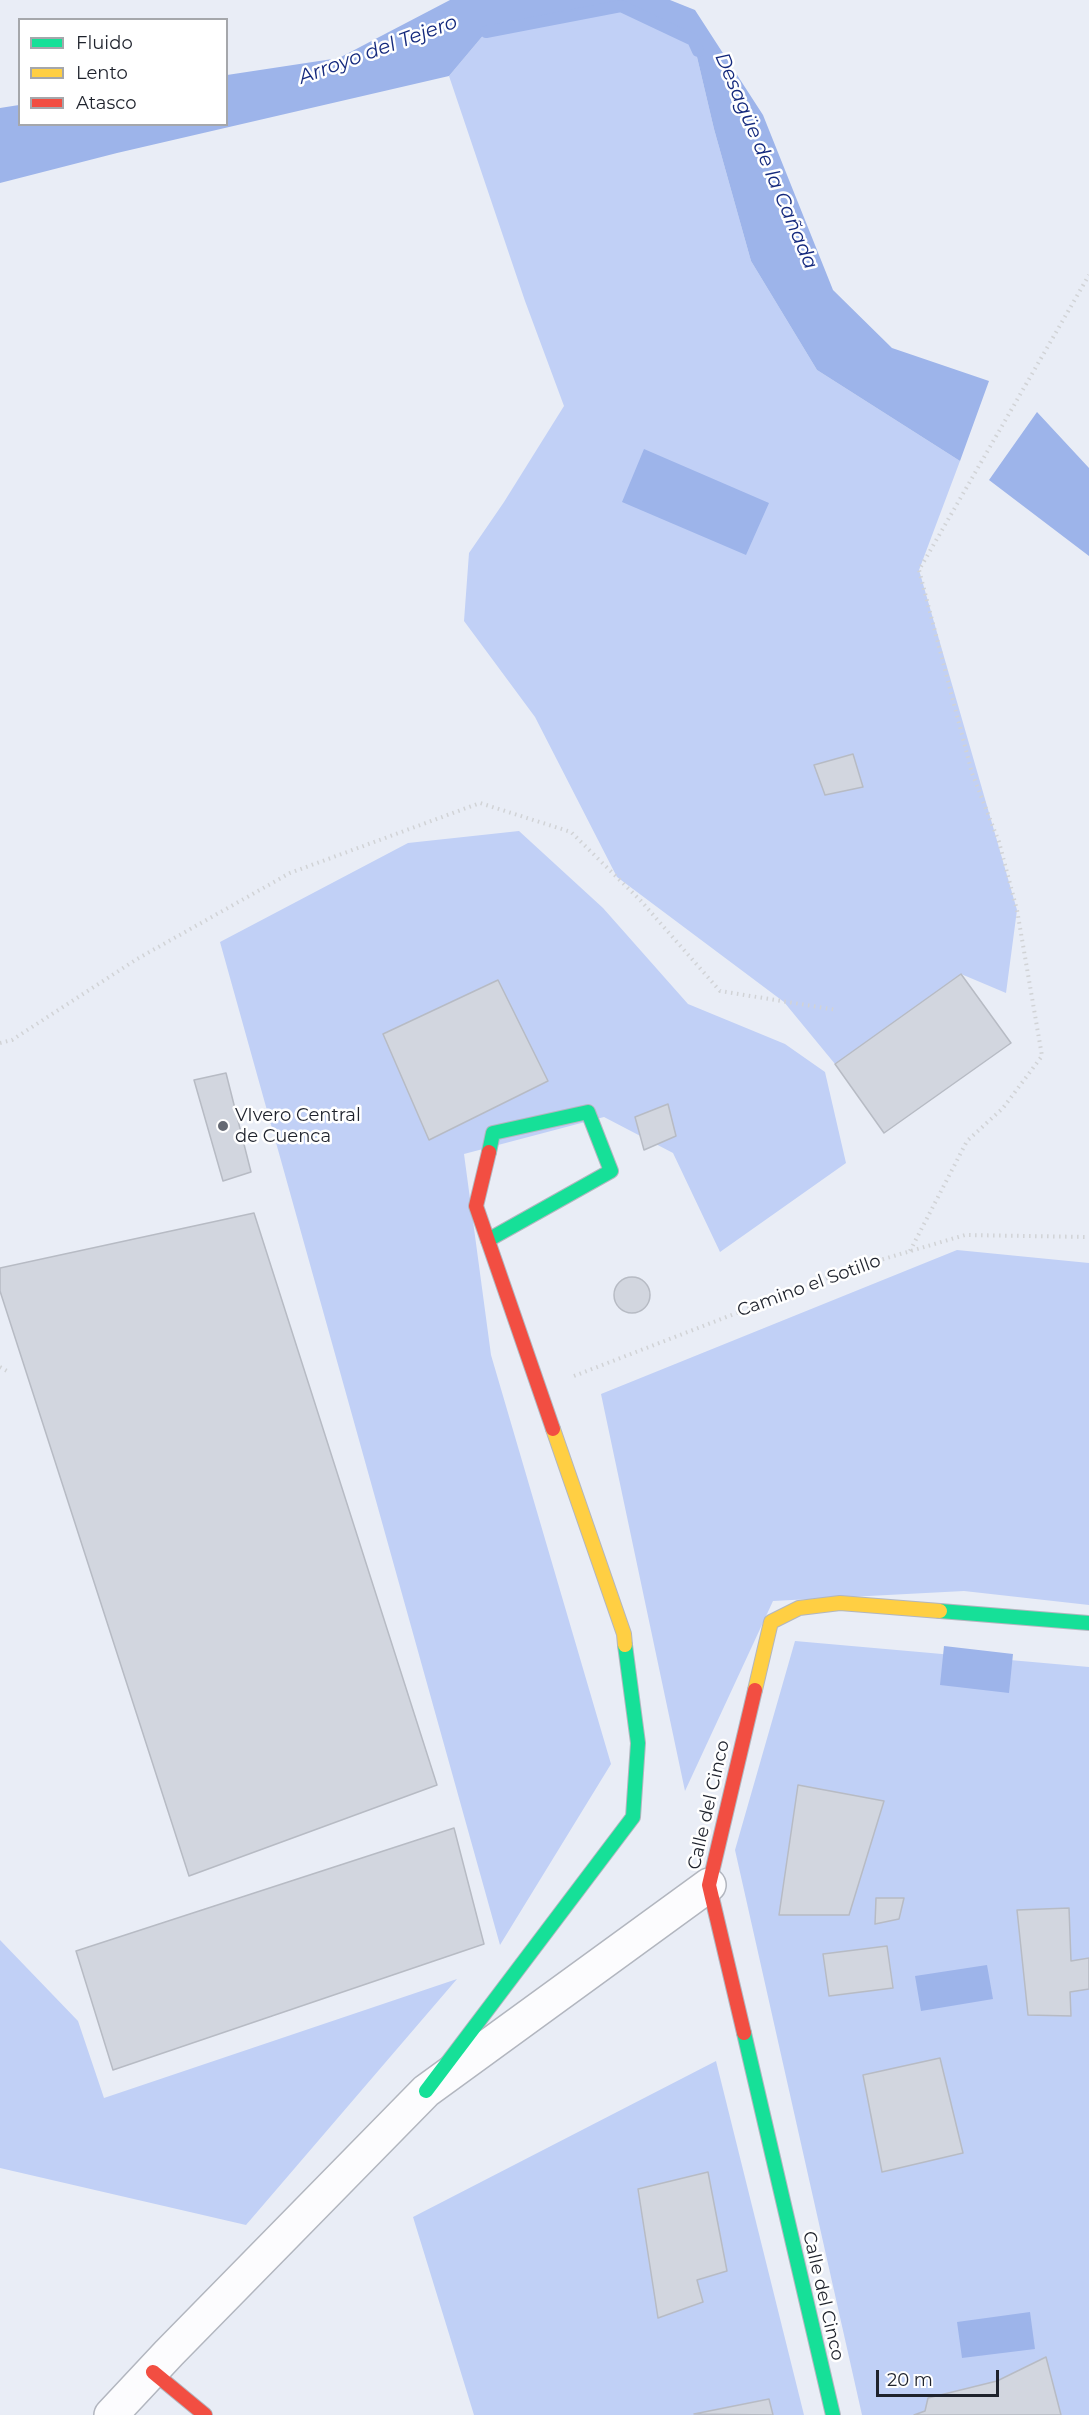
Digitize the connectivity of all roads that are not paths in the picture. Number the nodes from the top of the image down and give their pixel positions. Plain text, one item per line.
1 (488, 1240) junction
2 (1089, 1623) edge
3 (709, 1885) junction
4 (426, 2091) junction
5 (153, 2372) junction
6 (111, 2415) edge
7 (205, 2415) edge
8 (833, 2415) edge

1 - 1 street
1 - 4 street
2 - 3 street, Calle del Cinco
3 - 4 street
3 - 8 street, Calle del Cinco
4 - 5 street
5 - 6 street
5 - 7 street

